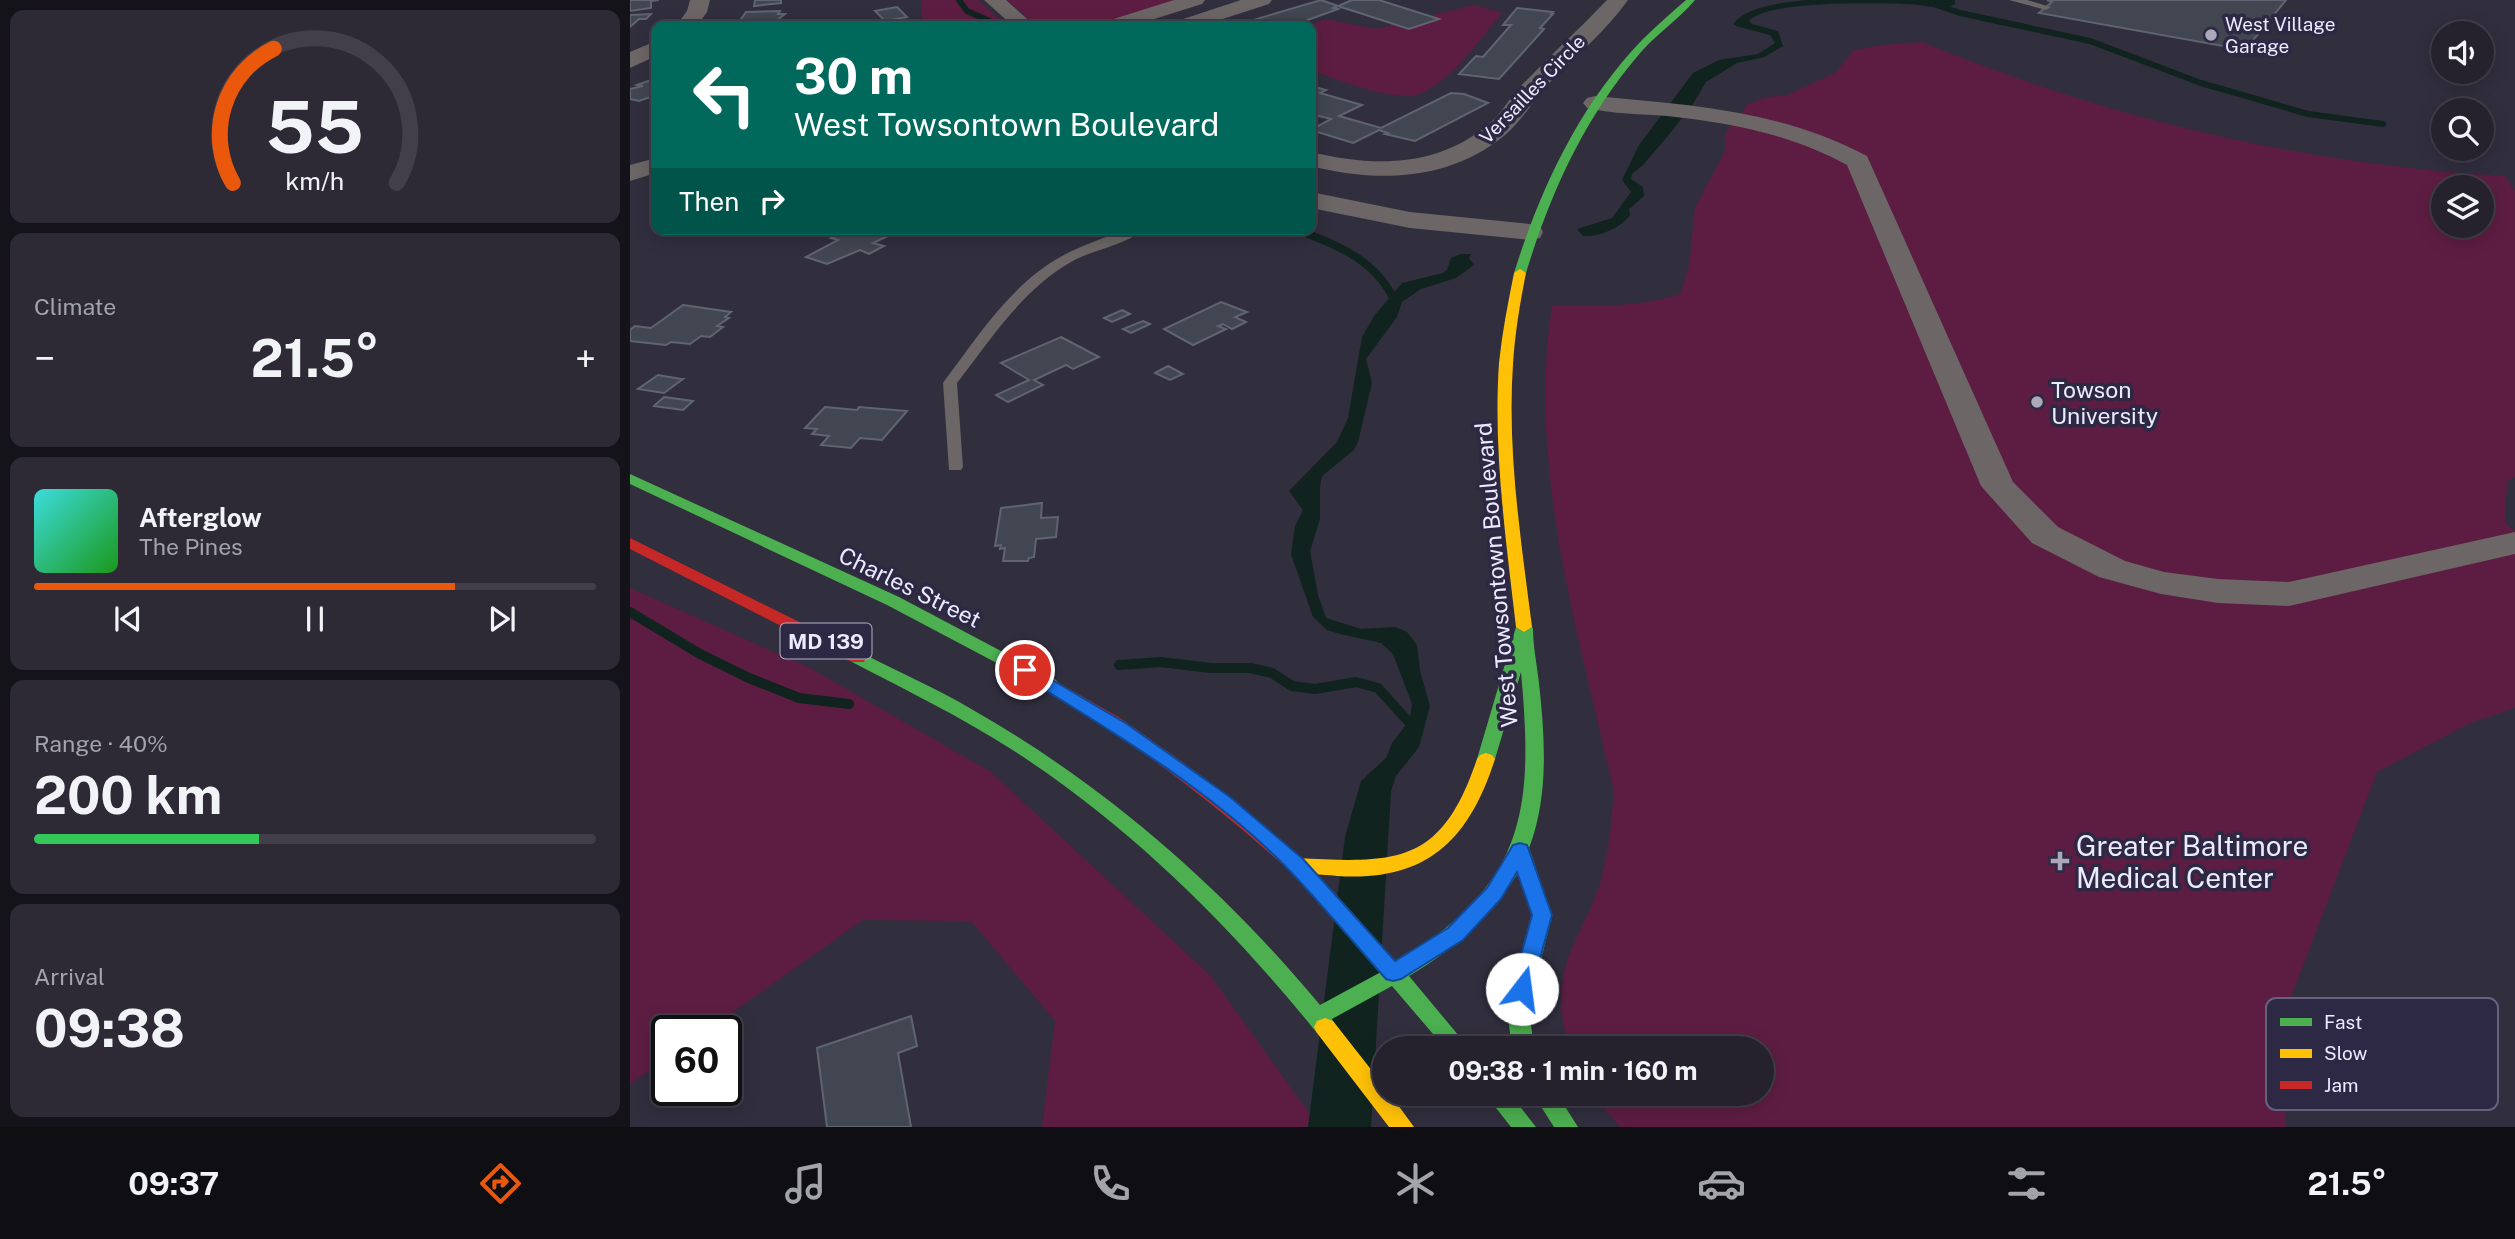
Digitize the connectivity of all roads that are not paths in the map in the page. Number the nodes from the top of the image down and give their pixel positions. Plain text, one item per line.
1 (700, 0) edge
2 (994, 0) edge
3 (1195, 0) edge
4 (1262, 0) edge
5 (1619, 0) edge
6 (1691, 0) edge
7 (2014, 0) edge
8 (2046, 7) dead end
9 (689, 21) edge
10 (1019, 21) edge
11 (1127, 21) edge
12 (1197, 21) edge
13 (651, 50) edge
14 (630, 61) edge
15 (1595, 103) junction
16 (1316, 160) edge
17 (651, 167) edge
18 (630, 173) edge
19 (1316, 201) edge
20 (1530, 232) junction
21 (1124, 235) edge
22 (954, 467) dead end
23 (630, 478) edge
24 (630, 543) edge
25 (2515, 543) edge
26 (1525, 629) junction
27 (1520, 850) junction
28 (1296, 865) junction
29 (1393, 973) junction
30 (1317, 1017) junction
31 (1448, 1036) edge
32 (1521, 1036) edge
33 (1507, 1106) edge
34 (1552, 1106) edge
35 (1403, 1127) edge
36 (1525, 1127) edge
37 (1567, 1127) edge

1 - 9 street
2 - 10 street
3 - 11 street
4 - 12 street
5 - 16 street, Versailles Circle
6 - 15 main road, West Towsontown Boulevard
7 - 8 lane
13 - 14 street
15 - 20 main road, West Towsontown Boulevard
15 - 25 street
17 - 18 street
19 - 20 street
20 - 26 main road, West Towsontown Boulevard
21 - 22 lane
23 - 28 main road, Charles Street / MD 139
24 - 30 main road, MD 139
26 - 27 main road, West Towsontown Boulevard
26 - 28 main road
27 - 29 main road, West Towsontown Boulevard
27 - 32 main road
28 - 29 main road, Charles Street / MD 139
29 - 30 main road, West Towsontown Boulevard
29 - 31 main road, Charles Street / MD 139
30 - 35 main road, MD 139
33 - 36 main road
34 - 37 main road

